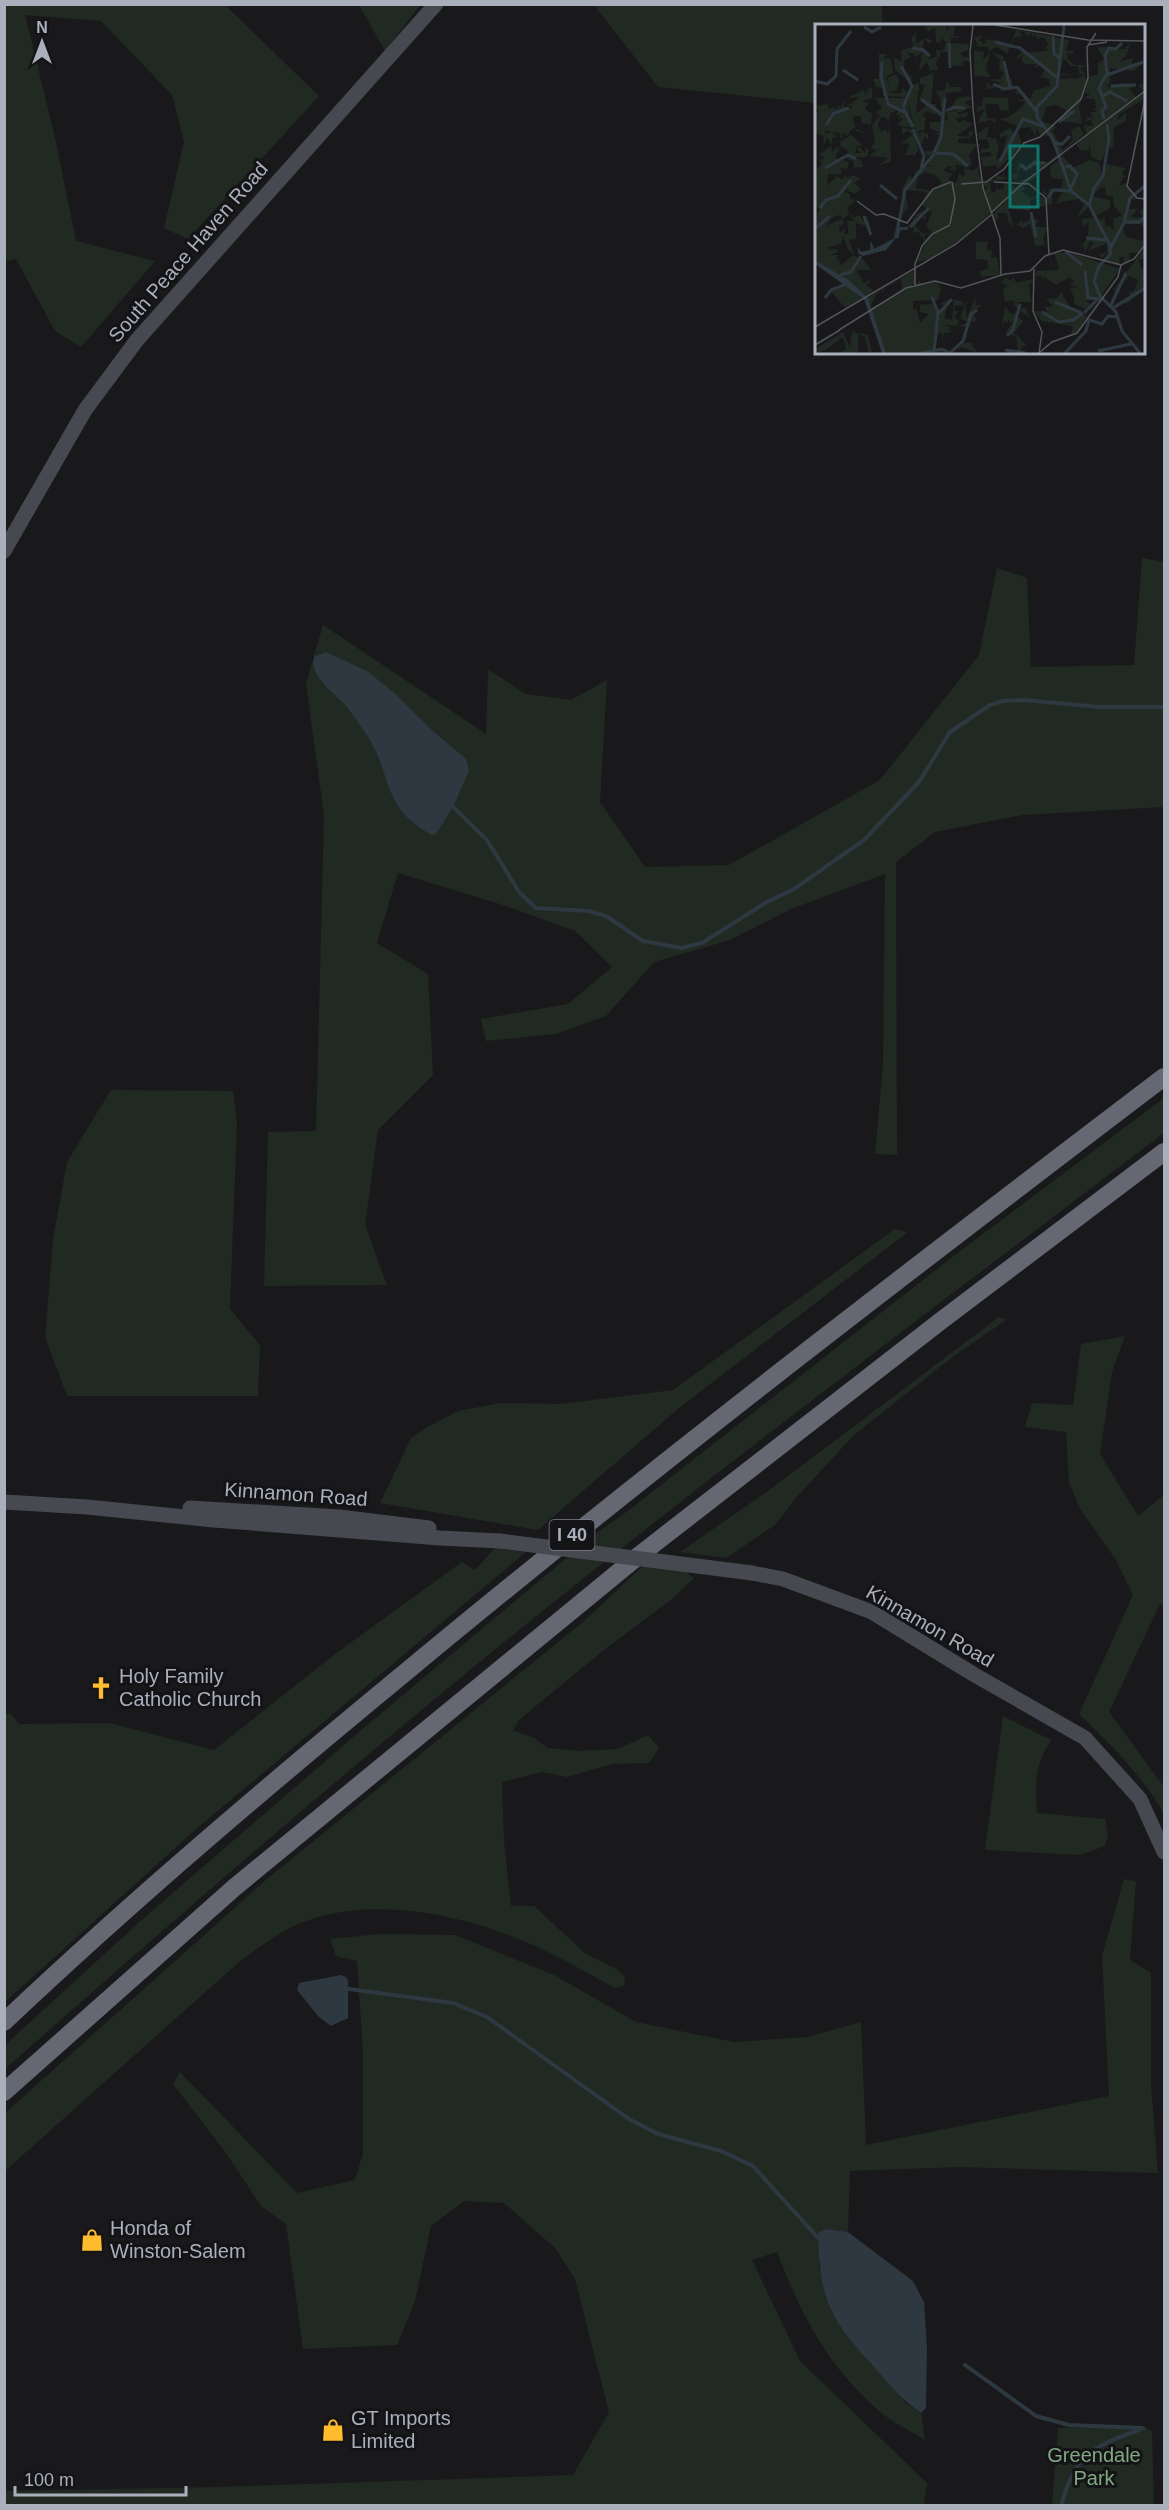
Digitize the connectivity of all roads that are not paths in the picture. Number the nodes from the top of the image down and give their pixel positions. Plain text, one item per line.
1 (436, 4) edge
2 (4, 551) edge
3 (1164, 1077) edge
4 (1164, 1152) edge
5 (4, 1502) edge
6 (1164, 1852) edge
7 (4, 2022) edge
8 (4, 2092) edge

1 - 2 main road, South Peace Haven Road
3 - 7 highway, I 40
4 - 8 highway
5 - 6 main road, Kinnamon Road, bridge

